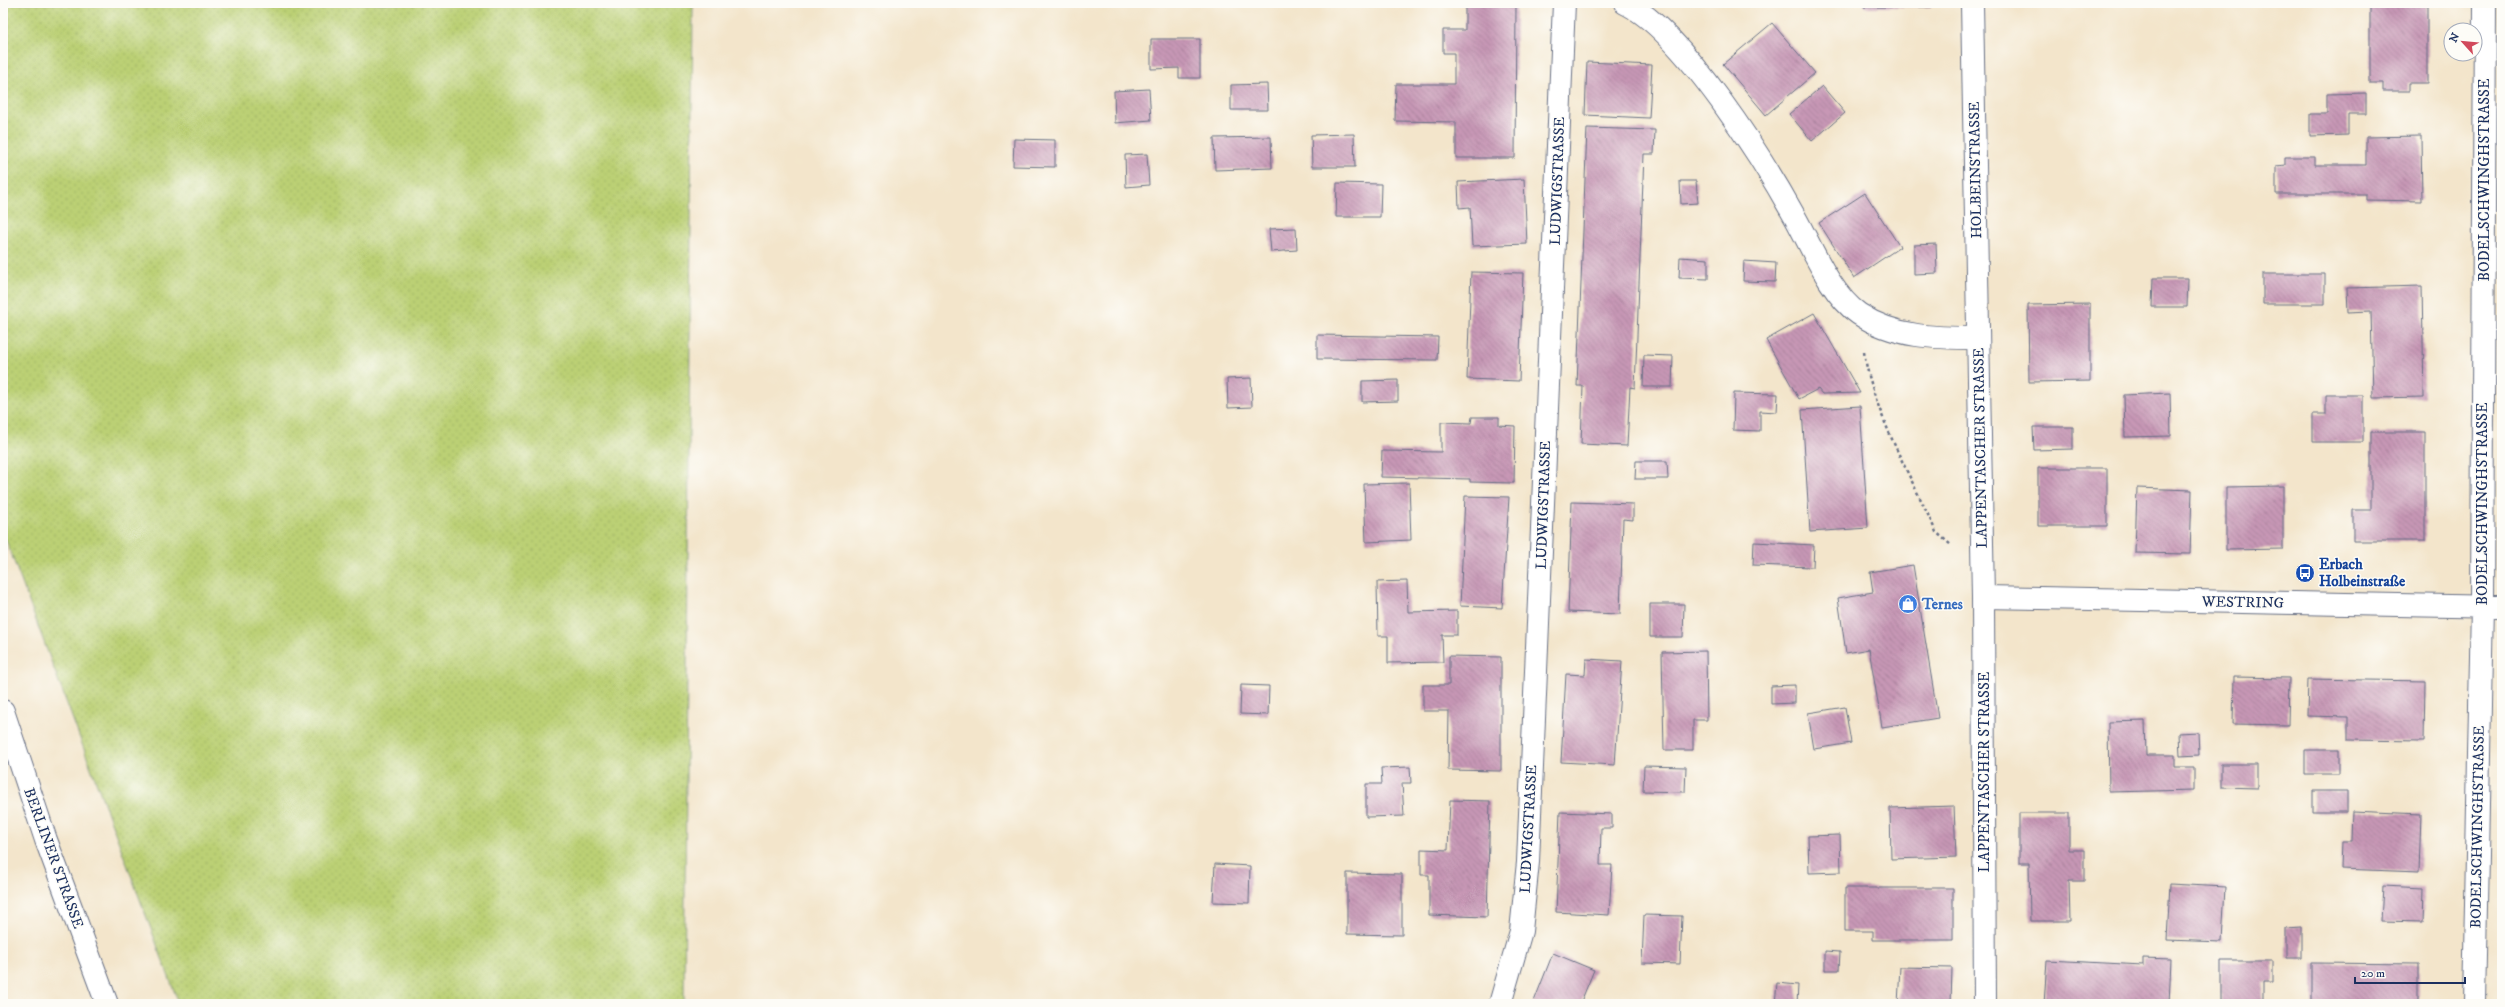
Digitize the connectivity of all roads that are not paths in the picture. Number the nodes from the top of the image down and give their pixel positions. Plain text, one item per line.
1 (1564, 3) edge
2 (1625, 3) edge
3 (1972, 3) edge
4 (2485, 3) edge
5 (1978, 338) junction
6 (1983, 597) junction
7 (2492, 607) edge
8 (3, 711) edge
9 (107, 1004) edge
10 (1500, 1004) edge
11 (1985, 1004) edge
12 (2474, 1004) edge

1 - 10 street, LUDWIGSTRASSE
2 - 5 street, LAPPENTASCHER STRASSE
3 - 5 street, HOLBEINSTRASSE
4 - 7 street, BODELSCHWINGHSTRASSE
5 - 6 street, LAPPENTASCHER STRASSE
6 - 7 street, WESTRING
6 - 11 street, LAPPENTASCHER STRASSE
7 - 12 street, BODELSCHWINGHSTRASSE
8 - 9 street, BERLINER STRASSE

